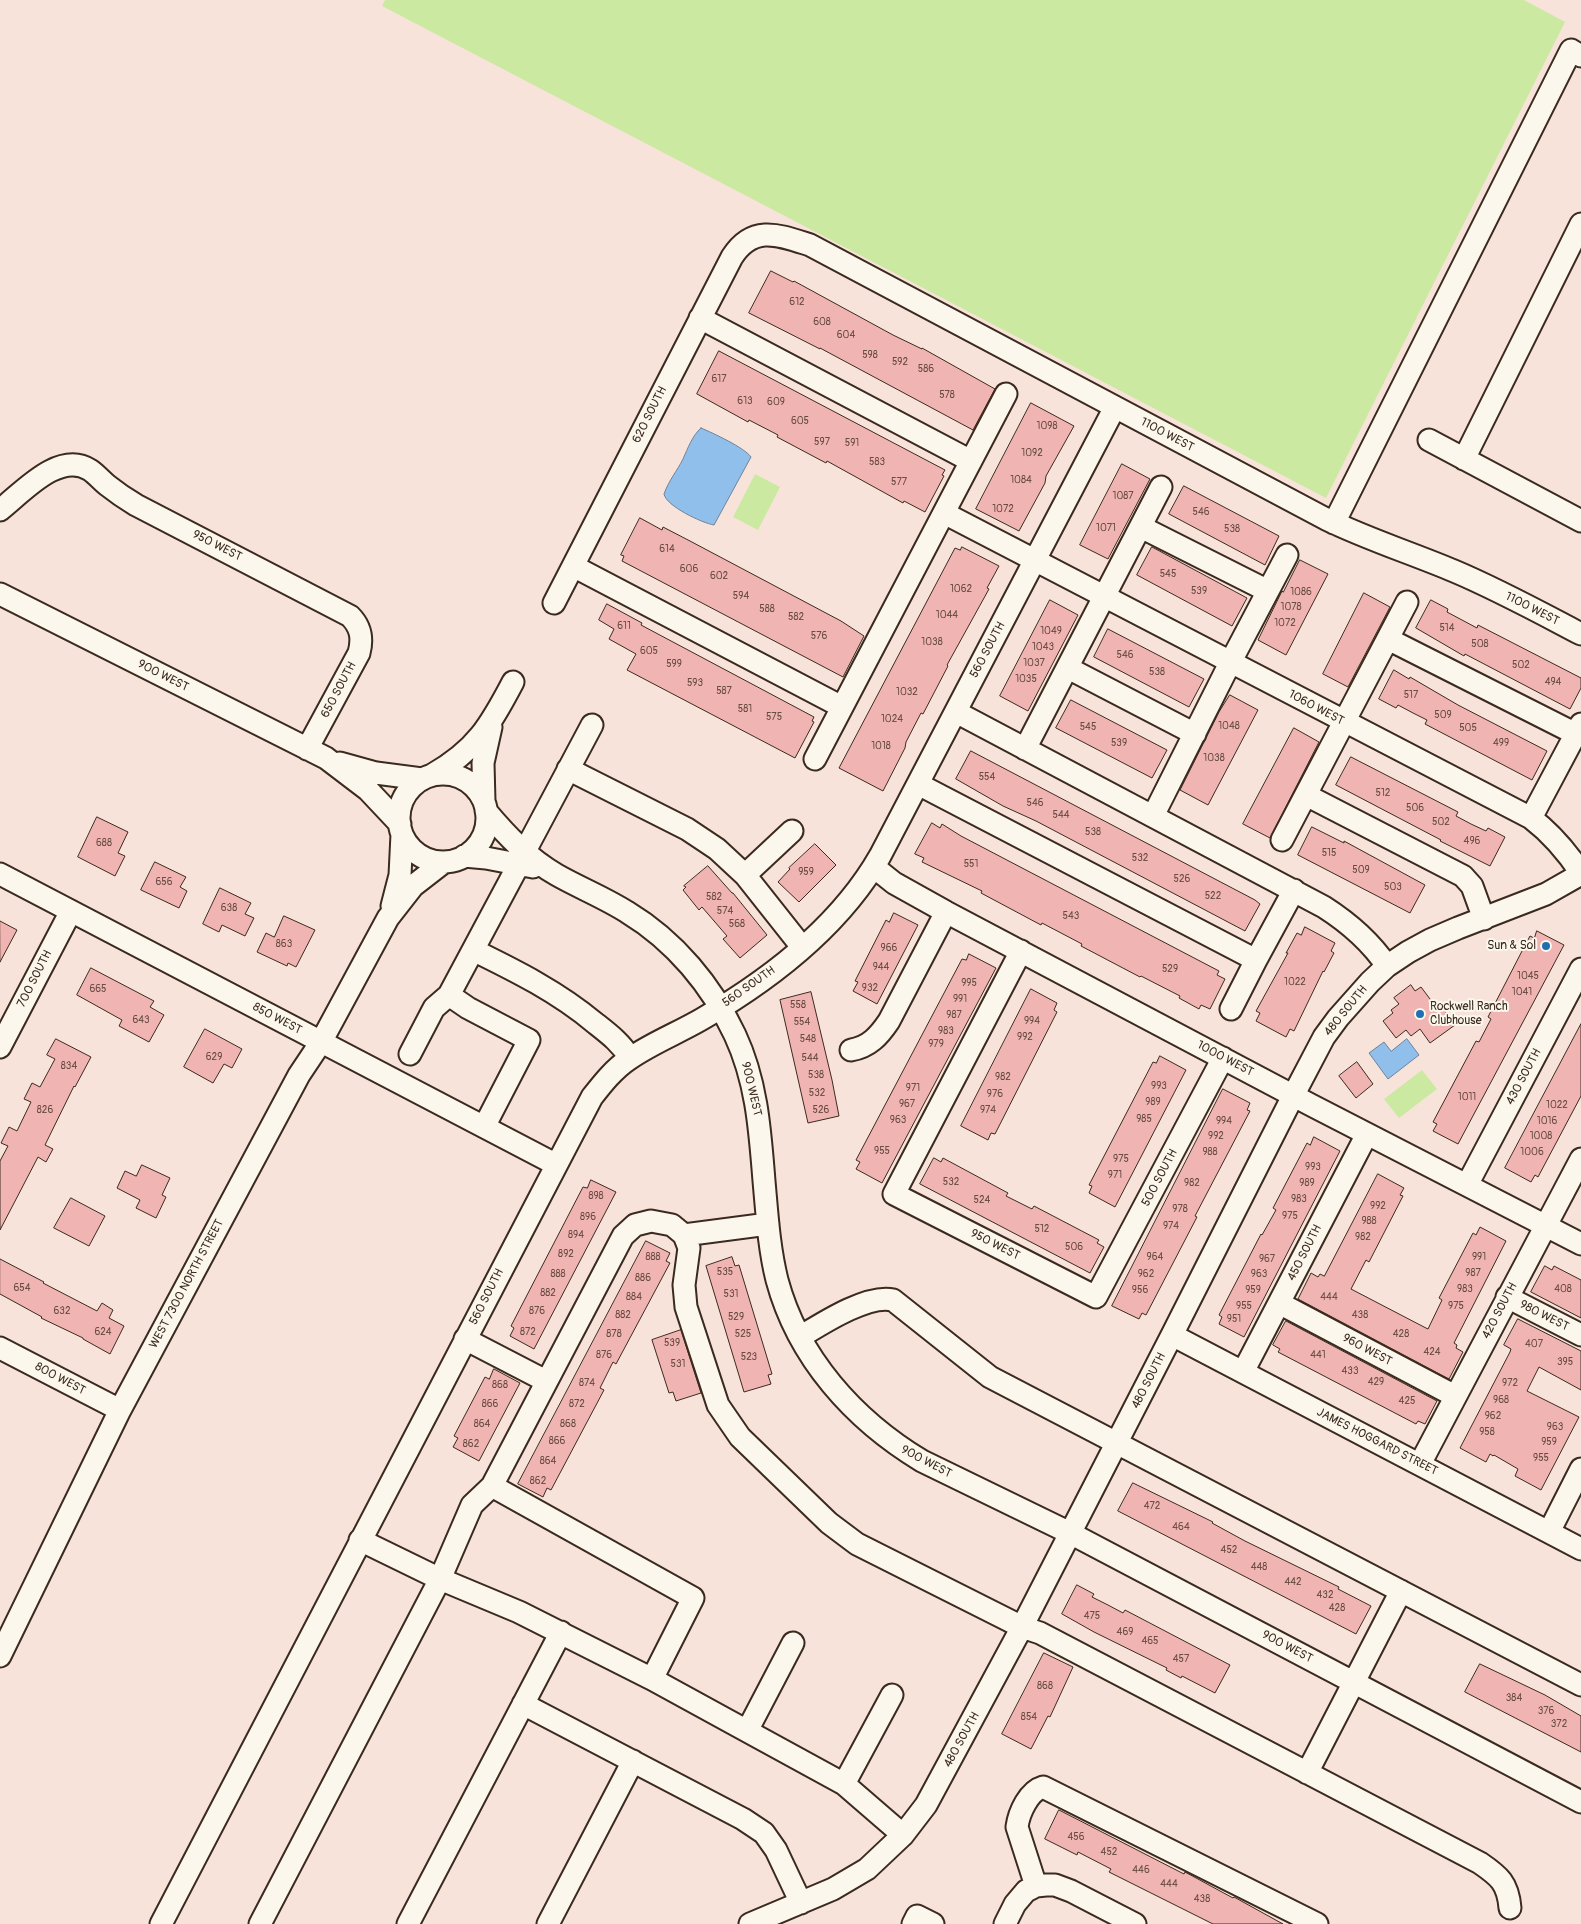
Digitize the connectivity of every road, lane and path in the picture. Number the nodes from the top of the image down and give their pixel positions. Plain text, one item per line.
1 (1581, 56) edge
2 (1579, 234) edge
3 (756, 236) joint
4 (700, 318) junction
5 (1006, 394) dead end
6 (1115, 407) junction
7 (1429, 440) dead end
8 (1464, 459) junction
9 (971, 461) junction
10 (1161, 487) dead end
11 (0, 510) edge
12 (944, 513) junction
13 (1581, 521) edge
14 (1334, 523) junction
15 (1141, 526) junction
16 (1287, 555) dead end
17 (1035, 561) junction
18 (573, 566) junction
19 (1268, 591) junction
20 (0, 594) edge
21 (1104, 598) junction
22 (1407, 602) dead end
23 (554, 603) dead end
24 (359, 628) joint
25 (1581, 634) edge
26 (1388, 639) junction
27 (1230, 663) junction
28 (1068, 668) junction
29 (513, 682) dead end
30 (842, 707) junction
31 (956, 712) junction
32 (492, 722) junction
33 (1344, 722) junction
34 (592, 725) dead end
35 (1578, 729) edge
36 (1195, 734) junction
37 (1025, 749) junction
38 (316, 754) junction
39 (815, 759) dead end
40 (568, 768) junction
41 (427, 777) junction
42 (918, 784) junction
43 (1306, 795) junction
44 (485, 806) junction
45 (1153, 816) junction
46 (1531, 818) junction
47 (401, 829) junction
48 (792, 831) dead end
49 (1282, 840) dead end
50 (464, 856) junction
51 (522, 858) junction
52 (444, 862) junction
53 (874, 867) junction
54 (0, 874) edge
55 (1581, 874) edge
56 (745, 875) junction
57 (1294, 890) junction
58 (71, 911) junction
59 (946, 912) junction
60 (388, 918) junction
61 (1484, 919) junction
62 (802, 947) junction
63 (473, 950) junction
64 (1020, 951) junction
65 (1256, 960) junction
66 (1388, 966) junction
67 (1581, 969) edge
68 (449, 995) junction
69 (720, 1007) junction
70 (1231, 1008) dead end
71 (321, 1042) junction
72 (0, 1047) edge
73 (851, 1050) dead end
74 (410, 1054) dead end
75 (630, 1058) junction
76 (1223, 1058) junction
77 (1294, 1096) junction
78 (484, 1127) junction
79 (1367, 1134) junction
80 (1581, 1159) edge
81 (555, 1164) junction
82 (1467, 1185) junction
83 (768, 1224) junction
84 (1545, 1225) junction
85 (684, 1235) junction
86 (1581, 1244) edge
87 (1096, 1297) joint
88 (1507, 1297) junction
89 (1279, 1303) junction
90 (1172, 1335) junction
91 (1581, 1335) edge
92 (800, 1337) junction
93 (465, 1339) junction
94 (0, 1348) edge
95 (1243, 1372) junction
96 (546, 1382) junction
97 (1455, 1396) junction
98 (120, 1410) junction
99 (1117, 1443) junction
100 (1420, 1464) junction
101 (1581, 1469) edge
102 (492, 1486) junction
103 (1549, 1532) junction
104 (1070, 1533) junction
105 (360, 1540) junction
106 (1581, 1548) edge
107 (440, 1579) junction
108 (1401, 1592) junction
109 (1022, 1627) junction
110 (560, 1632) junction
111 (793, 1643) dead end
112 (0, 1656) edge
113 (652, 1679) junction
114 (1354, 1682) junction
115 (1581, 1685) edge
116 (892, 1695) dead end
117 (523, 1704) junction
118 (748, 1731) junction
119 (633, 1761) junction
120 (1307, 1773) junction
121 (844, 1784) junction
122 (1581, 1802) edge
123 (903, 1835) junction
124 (1036, 1886) junction
125 (800, 1903) junction
126 (1510, 1908) dead end
127 (161, 1924) edge
128 (260, 1924) edge
129 (408, 1924) edge
130 (548, 1924) edge
131 (750, 1924) edge
132 (913, 1924) edge
133 (933, 1924) edge
134 (1005, 1924) edge
135 (1135, 1924) edge
136 (1317, 1924) edge

1 - 14 street
2 - 8 street
3 - 4 street, 620 SOUTH
3 - 6 street, 1100 WEST
4 - 9 street
4 - 18 street, 620 SOUTH
5 - 9 street
6 - 14 street, 1100 WEST
6 - 17 street, 560 SOUTH
7 - 8 street
8 - 13 street
9 - 12 street
10 - 15 street
11 - 24 street, 950 WEST
12 - 17 street, 1060 WEST
12 - 30 street
14 - 25 street, 1100 WEST
15 - 19 street
15 - 21 street
16 - 19 street
17 - 21 street, 1060 WEST
17 - 31 street, 560 SOUTH
18 - 23 street, 620 SOUTH
18 - 30 street
19 - 27 street
20 - 38 street, 900 WEST
21 - 27 street, 1060 WEST
21 - 28 street
22 - 26 street
24 - 38 street, 650 SOUTH
26 - 33 street
26 - 35 street
27 - 33 street, 1060 WEST
27 - 36 street
28 - 36 street
28 - 37 street
29 - 32 street
30 - 39 street
31 - 37 street
31 - 42 street, 560 SOUTH
32 - 41 street
32 - 44 street
33 - 43 street
33 - 46 street, 1060 WEST
34 - 40 street
35 - 46 street
36 - 45 street
37 - 45 street
38 - 41 street, 900 WEST
38 - 47 street, 900 WEST
40 - 51 street
40 - 56 street
41 - 44 street
41 - 47 street
42 - 53 street, 560 SOUTH
42 - 65 street
43 - 49 street
43 - 61 street
44 - 50 street
44 - 51 street, 900 WEST
45 - 57 street
46 - 55 street, 1060 WEST
47 - 52 street
47 - 60 street, WEST 7300 NORTH STREET
48 - 56 street
50 - 51 street, 900 WEST
50 - 52 street
51 - 63 street
51 - 69 street, 900 WEST
52 - 60 street, WEST 7300 NORTH STREET
53 - 59 street, 1000 WEST
53 - 62 street, 560 SOUTH
54 - 58 street, 850 WEST
55 - 61 street, 480 SOUTH
56 - 62 street
57 - 65 street
57 - 66 street
58 - 71 street, 850 WEST
58 - 72 street, 700 SOUTH
59 - 64 street, 1000 WEST
59 - 73 street
60 - 71 street, WEST 7300 NORTH STREET
61 - 66 street, 480 SOUTH
62 - 69 street, 560 SOUTH
63 - 68 street
63 - 75 street
64 - 76 street, 1000 WEST
64 - 87 street, 950 WEST
65 - 70 street
66 - 77 street, 480 SOUTH
67 - 82 street, 430 SOUTH
68 - 74 street
68 - 78 street
69 - 75 street, 560 SOUTH
69 - 83 street, 900 WEST
71 - 78 street, 850 WEST
71 - 98 street, WEST 7300 NORTH STREET
75 - 81 street, 560 SOUTH
76 - 77 street, 1000 WEST
76 - 87 street, 500 SOUTH
77 - 79 street, 1000 WEST
77 - 90 street, 480 SOUTH
78 - 81 street, 850 WEST
79 - 82 street, 1000 WEST
79 - 89 street, 450 SOUTH
80 - 84 street, 420 SOUTH
81 - 93 street, 560 SOUTH
82 - 84 street, 1000 WEST
83 - 85 street
83 - 92 street, 900 WEST
84 - 86 street, 1000 WEST
84 - 88 street, 420 SOUTH
85 - 96 street
85 - 109 street
88 - 91 street, 980 WEST
88 - 97 street, 420 SOUTH
89 - 95 street, 450 SOUTH
89 - 97 street, 960 WEST
90 - 95 street, JAMES HOGGARD STREET
90 - 99 street, 480 SOUTH
92 - 99 street
92 - 104 street, 900 WEST
93 - 96 street
93 - 105 street, 560 SOUTH
94 - 98 street, 800 WEST
95 - 100 street, JAMES HOGGARD STREET
96 - 102 street
97 - 100 street, 420 SOUTH
98 - 112 street, WEST 7300 NORTH STREET
99 - 104 street, 480 SOUTH
99 - 108 street
100 - 103 street, JAMES HOGGARD STREET
101 - 103 street
102 - 107 street
102 - 113 street
103 - 106 street, JAMES HOGGARD STREET
104 - 109 street, 480 SOUTH
104 - 114 street, 900 WEST
105 - 107 street
105 - 127 street, 560 SOUTH
107 - 110 street
107 - 128 street
108 - 114 street
108 - 115 street
109 - 120 street
109 - 123 street, 480 SOUTH
110 - 113 street
110 - 117 street
111 - 118 street
113 - 118 street
114 - 120 street
114 - 122 street, 900 WEST
116 - 121 street
117 - 119 street
117 - 129 street
118 - 121 street
119 - 125 street
119 - 130 street
120 - 126 street
121 - 123 street
123 - 125 street, 480 SOUTH
124 - 134 street
124 - 135 street
124 - 136 street
125 - 131 street, 480 SOUTH
132 - 133 street

